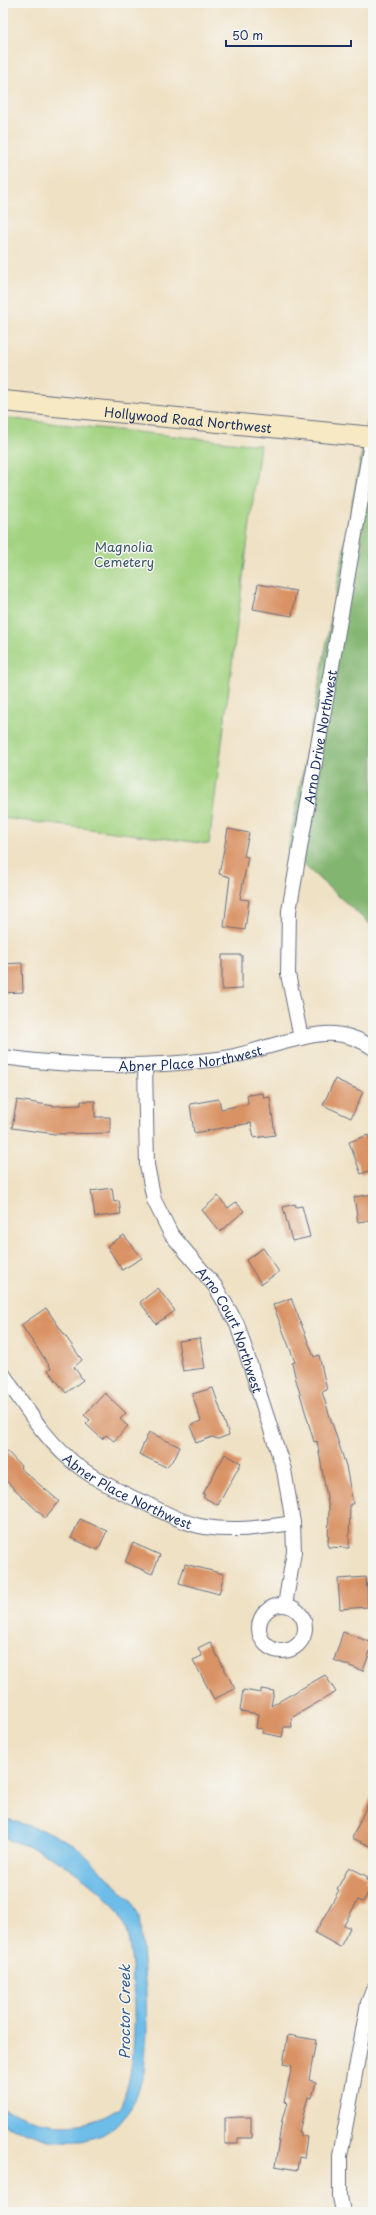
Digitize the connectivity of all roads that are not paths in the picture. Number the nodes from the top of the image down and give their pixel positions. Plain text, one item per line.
1 (3, 401) edge
2 (373, 437) edge
3 (301, 1038) junction
4 (373, 1048) edge
5 (3, 1057) edge
6 (145, 1065) junction
7 (3, 1374) edge
8 (293, 1523) junction
9 (285, 1605) dead end
10 (373, 1990) edge
11 (343, 2212) edge

1 - 2 street, Hollywood Road Northwest
2 - 3 street, Arno Drive Northwest
3 - 4 street, Abner Place Northwest
3 - 6 street, Abner Place Northwest
5 - 6 street, Abner Place Northwest
6 - 8 street, Arno Court Northwest
7 - 8 street, Abner Place Northwest
8 - 9 street, Arno Court Northwest
10 - 11 street

